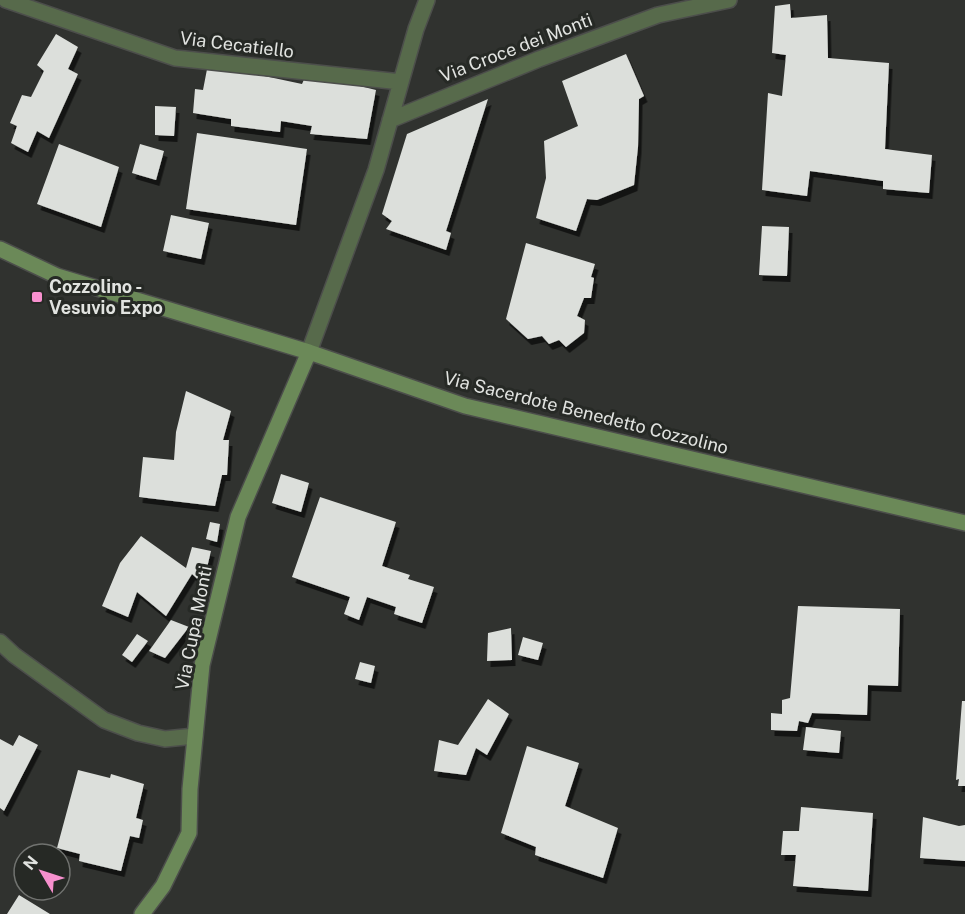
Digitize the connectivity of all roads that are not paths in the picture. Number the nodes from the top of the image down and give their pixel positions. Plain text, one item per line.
1 (6, 0) edge
2 (427, 0) edge
3 (729, 0) edge
4 (401, 82) junction
5 (390, 120) junction
6 (0, 249) edge
7 (309, 352) junction
8 (965, 523) edge
9 (0, 642) edge
10 (195, 736) junction
11 (142, 914) edge

1 - 4 street, Via Cecatiello
2 - 4 street
3 - 5 street, Via Croce dei Monti
4 - 5 street
5 - 7 street
6 - 7 main road, Via Sacerdote Benedetto Cozzolino
7 - 8 main road, Via Sacerdote Benedetto Cozzolino
7 - 10 main road, Via Cupa Monti
9 - 10 street
10 - 11 main road, Via Cupa Monti

